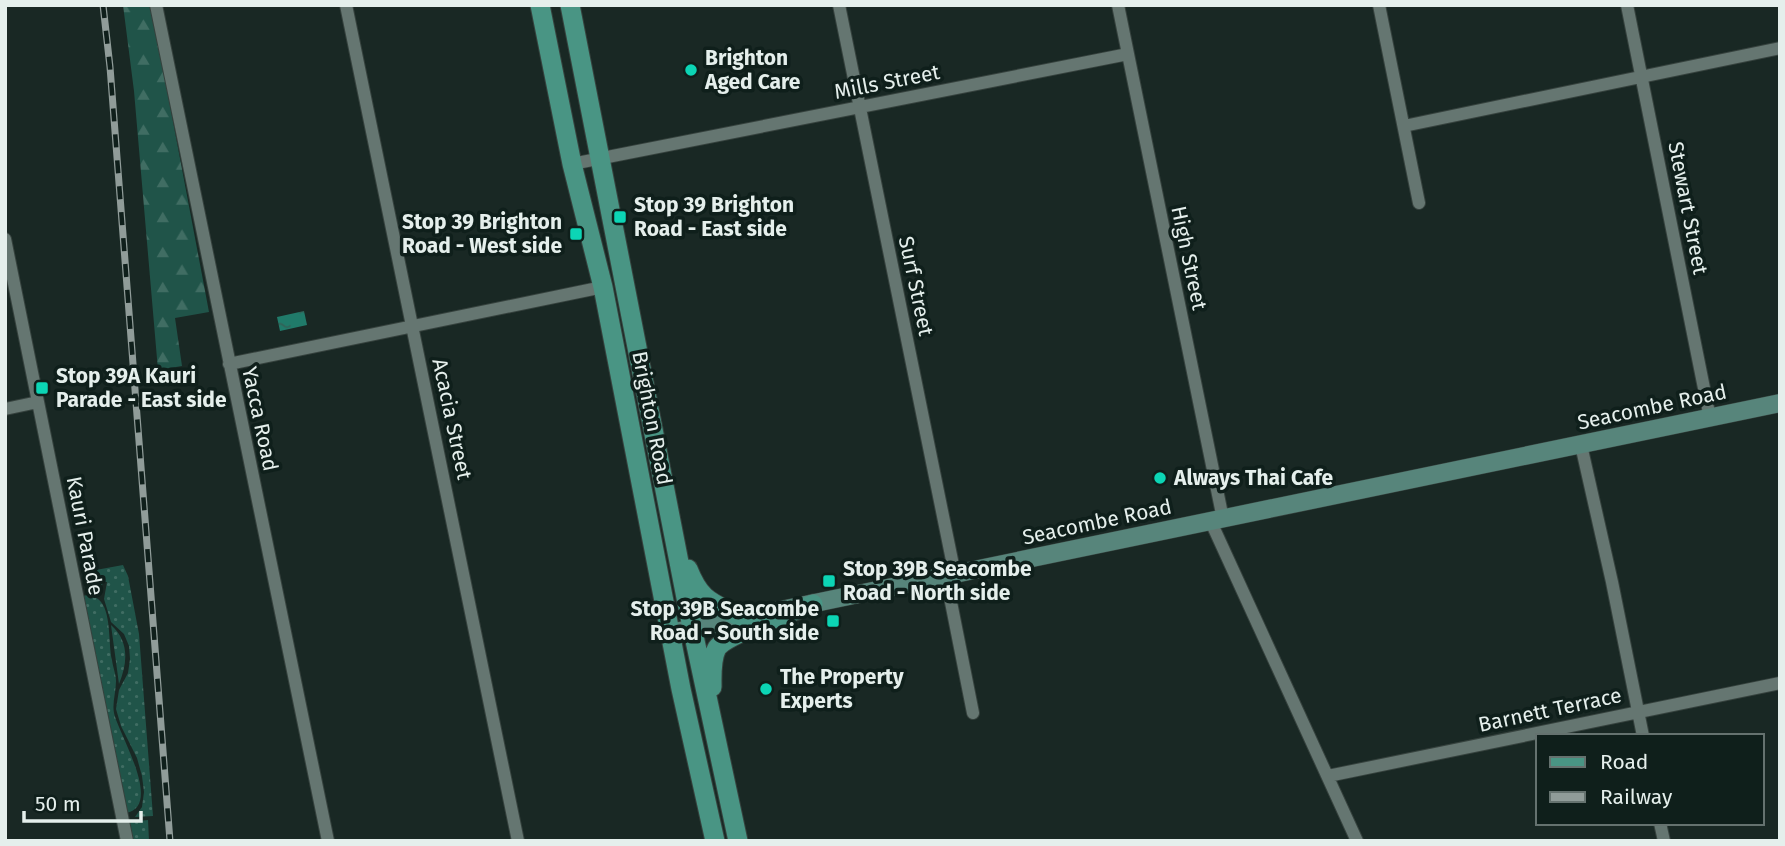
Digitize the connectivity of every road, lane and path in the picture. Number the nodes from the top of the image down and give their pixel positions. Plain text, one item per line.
1 (156, 5) edge
2 (346, 5) edge
3 (540, 5) edge
4 (570, 5) edge
5 (839, 5) edge
6 (1118, 5) edge
7 (1379, 5) edge
8 (1627, 5) edge
9 (1780, 48) edge
10 (1128, 54) junction
11 (1641, 76) junction
12 (859, 107) junction
13 (1404, 126) junction
14 (601, 159) junction
15 (572, 164) junction
16 (1419, 203) dead end
17 (5, 239) edge
18 (603, 286) junction
19 (413, 325) junction
20 (229, 363) junction
21 (38, 402) junction
22 (1780, 404) edge
23 (5, 409) edge
24 (1710, 418) junction
25 (1581, 444) junction
26 (1217, 520) junction
27 (674, 536) junction
28 (951, 576) junction
29 (813, 604) junction
30 (742, 618) junction
31 (692, 628) junction
32 (670, 633) junction
33 (1780, 683) edge
34 (1638, 712) junction
35 (973, 713) dead end
36 (712, 724) junction
37 (1643, 734) edge
38 (1328, 776) junction
39 (127, 841) edge
40 (328, 841) edge
41 (518, 841) edge
42 (715, 841) edge
43 (738, 841) edge
44 (1357, 841) edge

1 - 20 street, Yacca Road
2 - 19 street, Acacia Street
3 - 15 main road, Brighton Road
4 - 14 main road, Brighton Road
5 - 12 street, Surf Street
6 - 10 street, High Street
7 - 13 street
8 - 11 street, Stewart Street
9 - 11 street
10 - 12 street, Mills Street
10 - 26 street, High Street
11 - 13 street
11 - 24 street, Stewart Street
12 - 14 street, Mills Street
12 - 28 street, Surf Street
13 - 16 street
14 - 15 street, Mills Street
14 - 27 main road, Brighton Road
15 - 18 main road, Brighton Road
17 - 21 street, Kauri Parade
18 - 19 street
18 - 32 main road, Brighton Road
19 - 20 street
19 - 41 street, Acacia Street
20 - 40 street, Yacca Road
21 - 23 street
21 - 39 street, Kauri Parade
22 - 24 main road, Seacombe Road
24 - 25 main road, Seacombe Road
25 - 26 main road, Seacombe Road
25 - 34 street
26 - 28 main road, Seacombe Road
26 - 38 street, High Street
27 - 30 main road
27 - 31 main road, Brighton Road
28 - 29 main road, Seacombe Road
28 - 35 street, Surf Street
29 - 30 main road, Seacombe Road
29 - 36 main road
30 - 31 main road, Seacombe Road
31 - 32 main road, Seacombe Road
31 - 36 main road, Brighton Road
32 - 42 main road, Brighton Road
33 - 34 street, Barnett Terrace
34 - 37 street
34 - 38 street, Barnett Terrace
36 - 43 main road, Brighton Road
38 - 44 street, High Street

